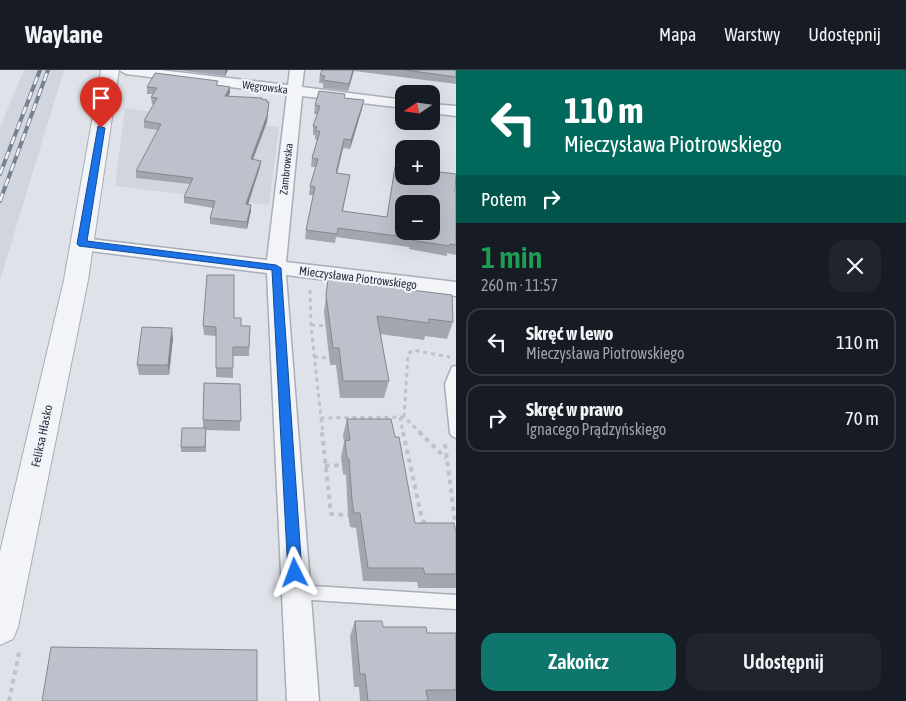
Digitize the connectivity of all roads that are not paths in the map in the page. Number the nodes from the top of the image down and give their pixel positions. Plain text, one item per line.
1 (110, 70) edge
2 (126, 70) edge
3 (297, 70) edge
4 (294, 91) junction
5 (395, 103) edge
6 (440, 109) edge
7 (456, 111) edge
8 (82, 244) junction
9 (276, 268) junction
10 (456, 290) edge
11 (453, 367) edge
12 (456, 433) edge
13 (296, 592) junction
14 (456, 602) edge
15 (0, 628) edge
16 (303, 701) edge

1 - 8 street, Feliksa Hłasko
2 - 4 street, Węgrowska
3 - 4 street, Zambrowska
4 - 5 street, Węgrowska
4 - 9 street, Zambrowska
6 - 7 street
8 - 9 street, Mieczysława Piotrowskiego
8 - 15 street, Feliksa Hłasko
9 - 10 street, Mieczysława Piotrowskiego
9 - 13 street, Zambrowska
11 - 12 lane
13 - 14 lane
13 - 16 street, Zambrowska

